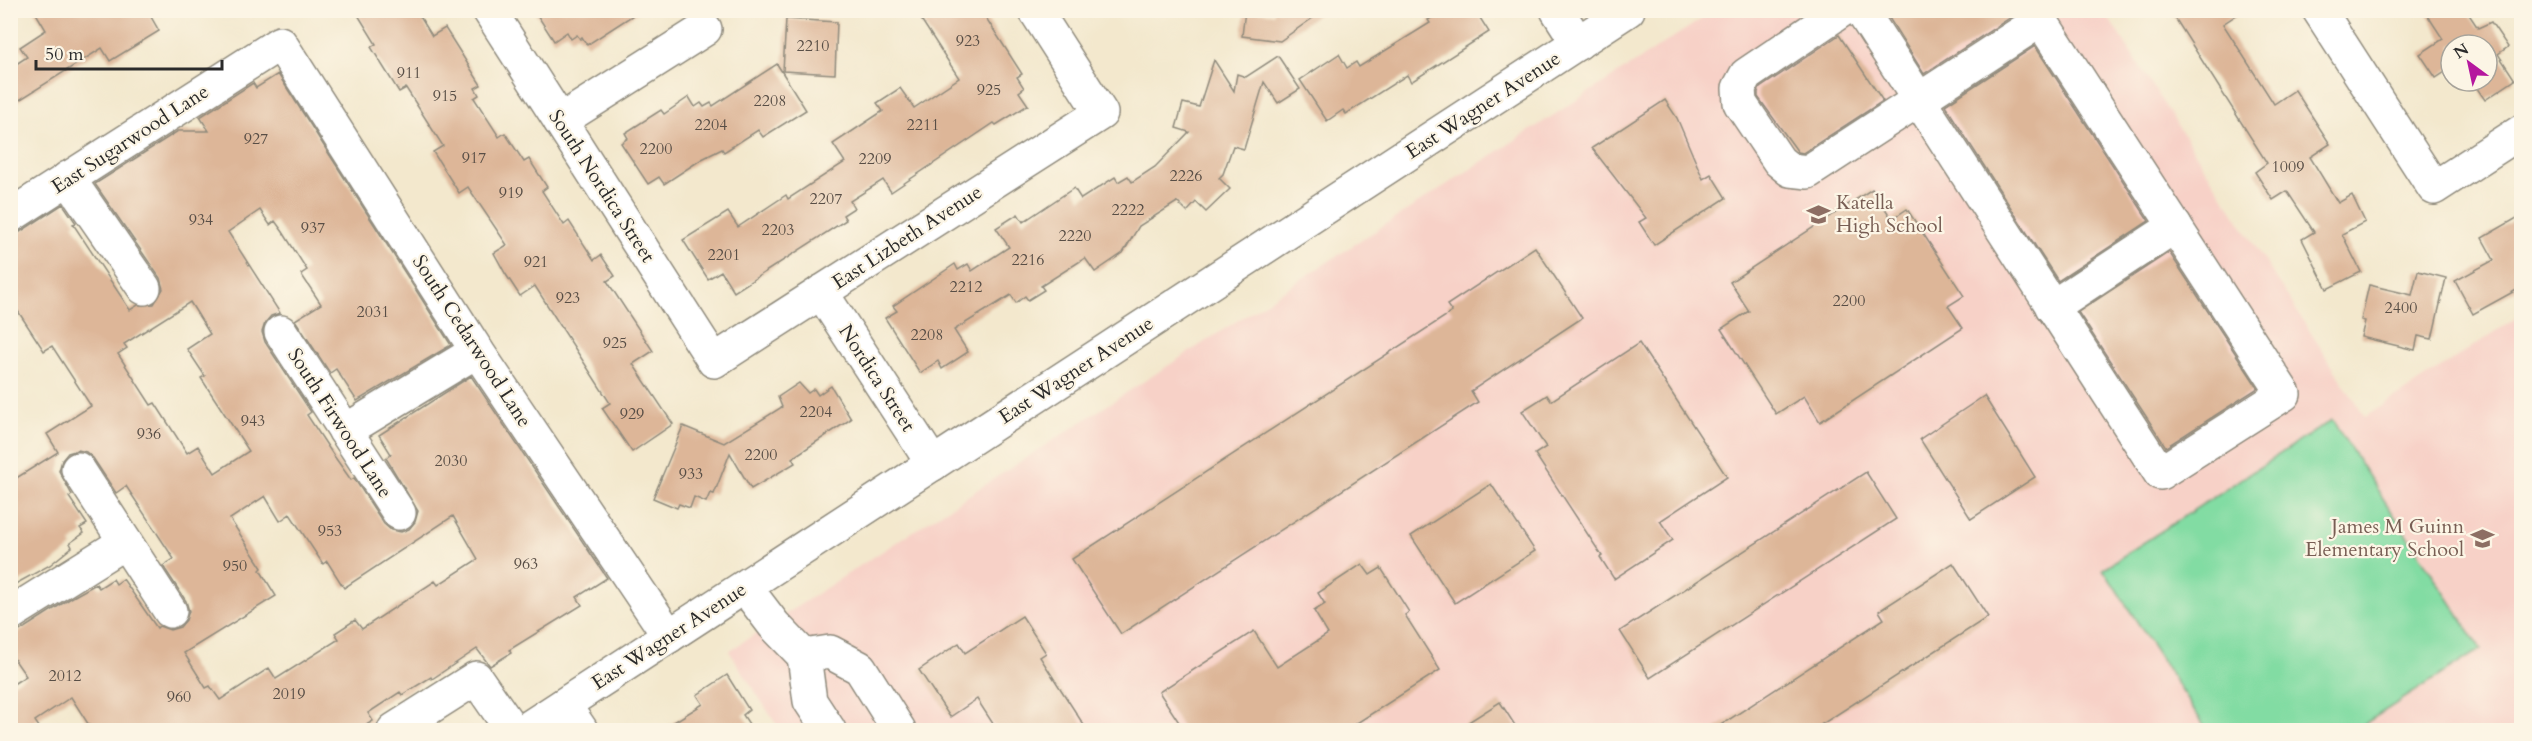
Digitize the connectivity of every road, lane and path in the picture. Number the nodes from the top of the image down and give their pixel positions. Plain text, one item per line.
1 (489, 10) edge
2 (1035, 10) edge
3 (1557, 10) edge
4 (1628, 10) edge
5 (1842, 10) edge
6 (1861, 10) edge
7 (2319, 10) edge
8 (2038, 15) edge
9 (705, 29) dead end
10 (280, 43) joint
11 (1578, 43) junction
12 (1918, 100) junction
13 (560, 121) junction
14 (2522, 131) edge
15 (68, 178) junction
16 (10, 216) edge
17 (2175, 226) junction
18 (144, 288) dead end
19 (821, 292) junction
20 (2052, 307) junction
21 (281, 332) dead end
22 (477, 351) junction
23 (714, 361) joint
24 (345, 431) junction
25 (933, 464) junction
26 (78, 469) dead end
27 (399, 513) dead end
28 (125, 542) junction
29 (745, 587) junction
30 (170, 611) dead end
31 (10, 614) edge
32 (669, 636) junction
33 (804, 656) junction
34 (573, 718) edge
35 (394, 730) edge
36 (512, 730) edge
37 (525, 730) edge
38 (829, 730) edge
39 (899, 730) edge

1 - 13 street, South Nordica Street
2 - 19 street, East Lizbeth Avenue
3 - 11 street
4 - 11 street, East Wagner Avenue
5 - 12 street
6 - 12 street
7 - 14 street
8 - 12 street
8 - 17 street
9 - 13 street
10 - 15 street, East Sugarwood Lane
10 - 22 street, South Cedarwood Lane
11 - 25 street, East Wagner Avenue
12 - 20 street
13 - 23 street, South Nordica Street
15 - 16 street, East Sugarwood Lane
15 - 18 street
17 - 20 street
17 - 20 street
19 - 23 street, East Lizbeth Avenue
19 - 25 street, Nordica Street
21 - 24 street, South Firwood Lane
22 - 24 street
22 - 32 street, South Cedarwood Lane
24 - 27 street, South Firwood Lane
25 - 29 street, East Wagner Avenue
26 - 28 street
28 - 30 street
28 - 31 street
29 - 32 street, East Wagner Avenue
29 - 33 street
32 - 34 street, East Wagner Avenue
33 - 38 street
33 - 39 street
34 - 37 street, East Wagner Avenue
35 - 36 street

